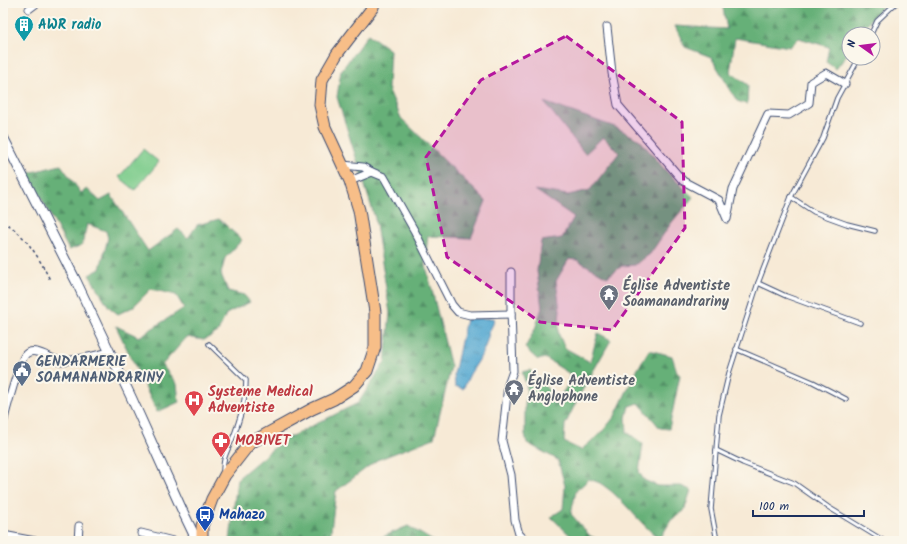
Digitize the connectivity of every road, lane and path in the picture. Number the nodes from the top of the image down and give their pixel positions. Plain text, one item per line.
1 (37, 3) edge
2 (374, 3) edge
3 (896, 3) edge
4 (29, 9) dead end
5 (875, 26) edge
6 (607, 27) dead end
7 (855, 66) edge
8 (845, 84) junction
9 (3, 137) edge
10 (343, 165) junction
11 (372, 172) junction
12 (350, 181) junction
13 (791, 197) junction
14 (3, 221) edge
15 (875, 231) dead end
16 (510, 272) dead end
17 (50, 280) dead end
18 (758, 283) junction
19 (511, 314) junction
20 (860, 323) dead end
21 (209, 344) dead end
22 (736, 350) junction
23 (110, 352) junction
24 (846, 399) dead end
25 (3, 424) edge
26 (716, 450) junction
27 (222, 480) junction
28 (79, 526) dead end
29 (141, 533) dead end
30 (3, 535) edge
31 (35, 541) edge
32 (78, 541) edge
33 (173, 541) edge
34 (197, 541) edge
35 (202, 541) edge
36 (526, 541) edge
37 (717, 541) edge
38 (884, 541) edge

1 - 4 street
2 - 10 main road
3 - 5 lane
6 - 8 street
7 - 8 lane
8 - 13 lane
9 - 23 street
10 - 11 street
10 - 12 main road
11 - 12 street
11 - 19 street
12 - 27 main road
13 - 15 lane
13 - 18 lane
14 - 17 path
16 - 19 street
18 - 20 lane
18 - 22 lane
19 - 36 street
21 - 27 lane
22 - 24 lane
22 - 26 lane
23 - 25 street
23 - 34 street
26 - 37 lane
26 - 38 lane
27 - 35 main road
28 - 32 street
29 - 33 street
30 - 31 street

